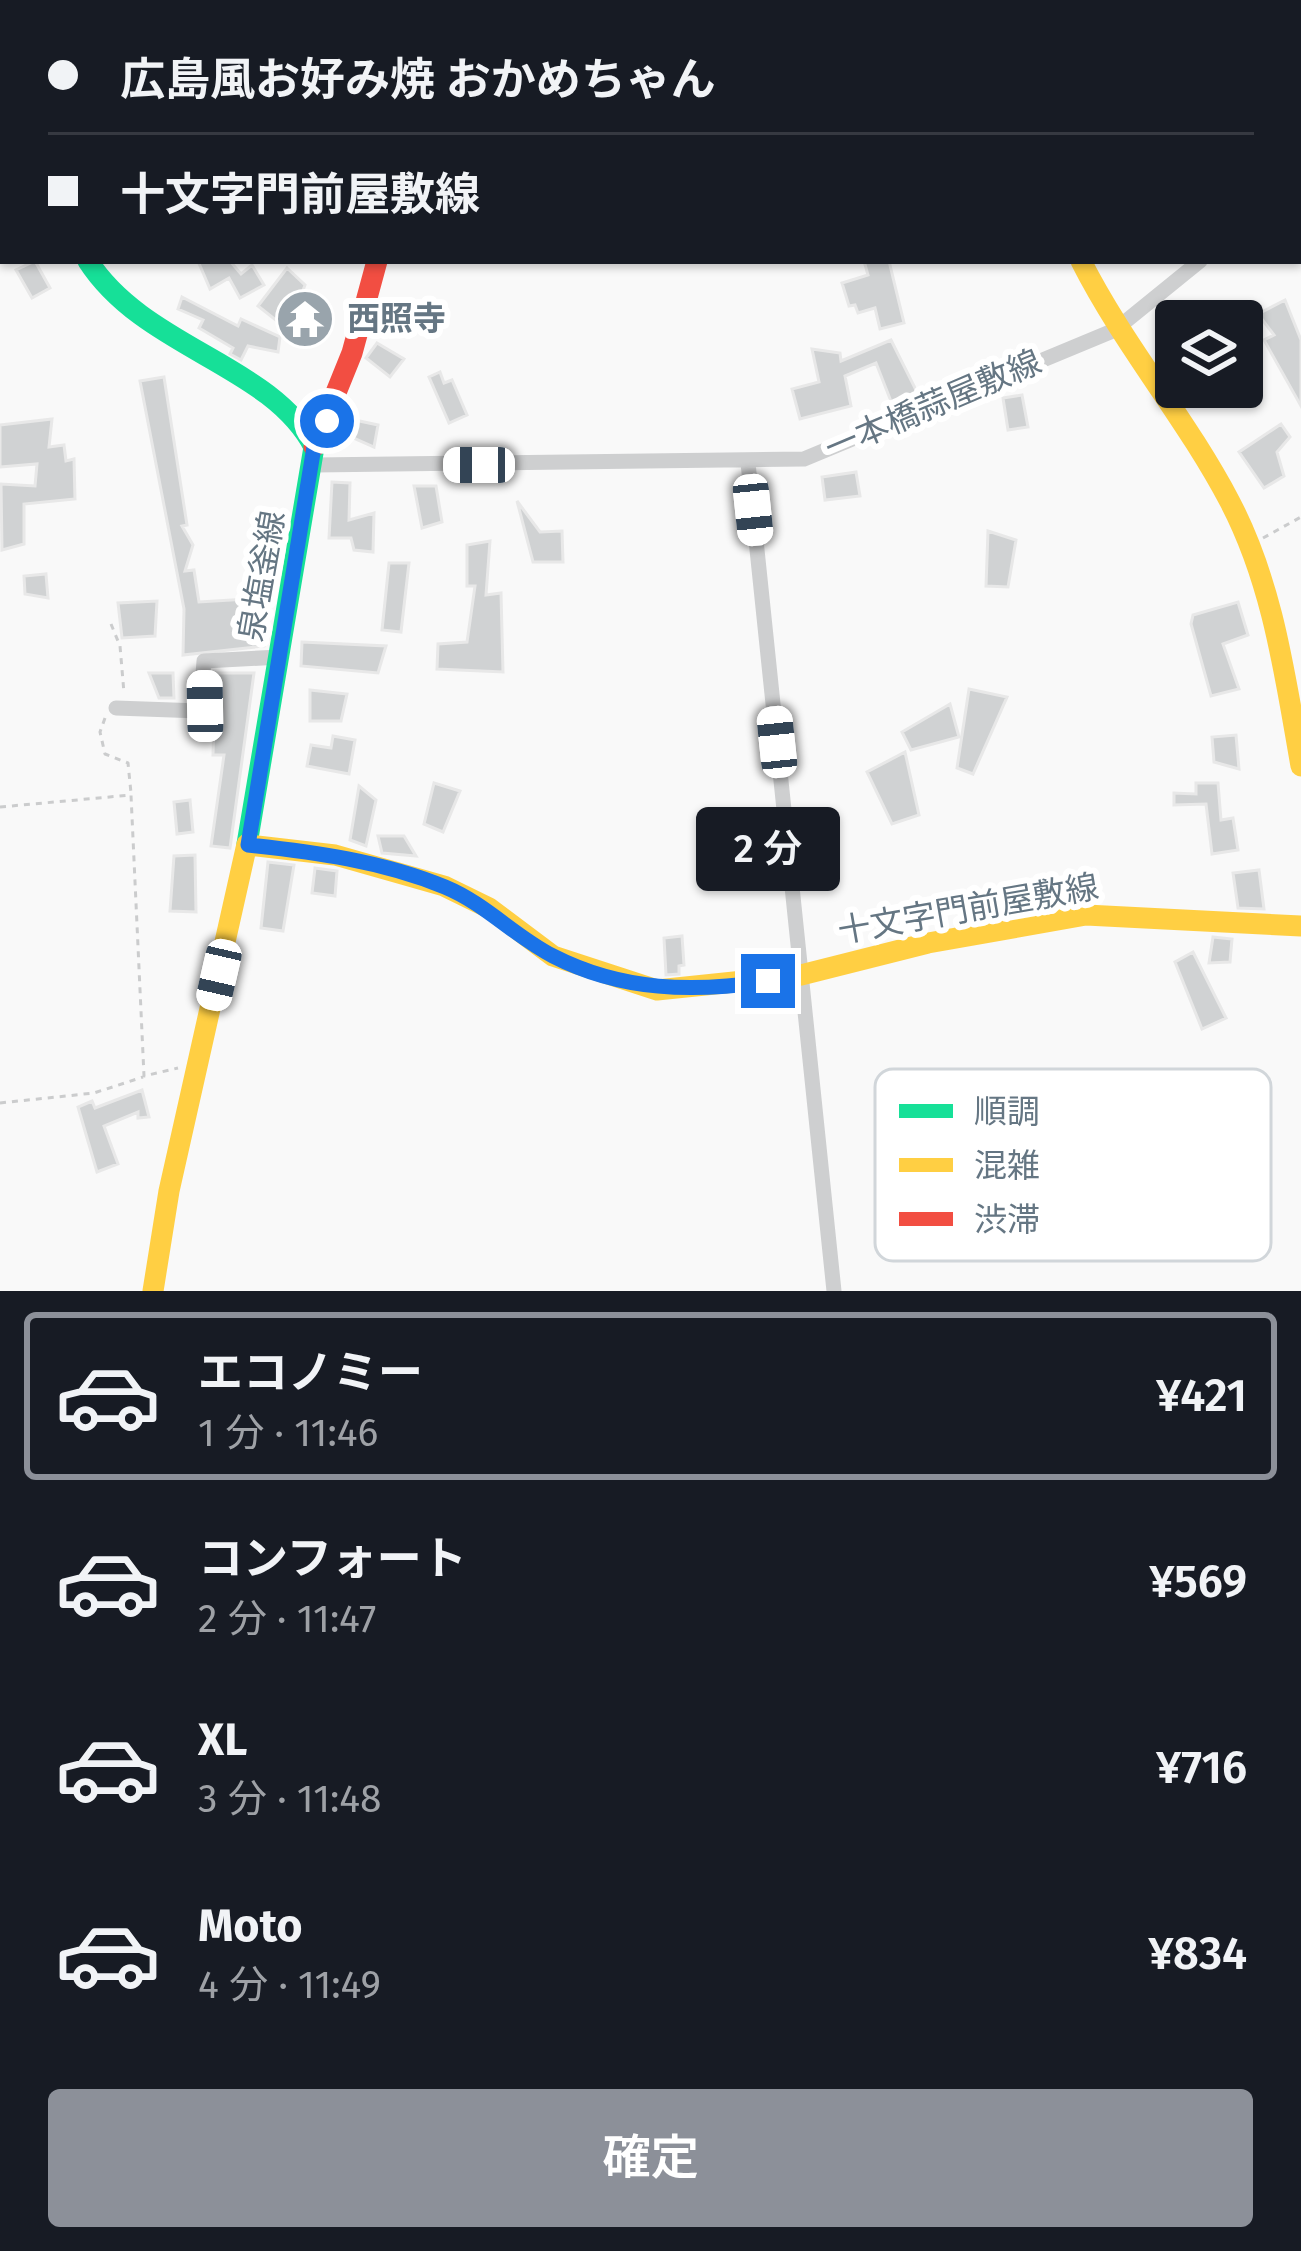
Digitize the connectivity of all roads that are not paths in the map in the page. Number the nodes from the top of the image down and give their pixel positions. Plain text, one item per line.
1 (91, 264) edge
2 (376, 264) edge
3 (1082, 264) edge
4 (1196, 264) edge
5 (1115, 330) junction
6 (315, 456) junction
7 (748, 463) junction
8 (280, 657) junction
9 (116, 708) dead end
10 (1301, 766) edge
11 (248, 845) junction
12 (1301, 926) edge
13 (802, 975) junction
14 (153, 1291) edge
15 (834, 1291) edge

1 - 6 street
2 - 6 street, 泉塩釜線
3 - 5 street
4 - 5 street, 一本橋蒜屋敷線
5 - 7 street, 一本橋蒜屋敷線
5 - 10 street
6 - 7 street, 一本橋蒜屋敷線
6 - 8 street, 泉塩釜線
7 - 13 street
8 - 9 street
8 - 11 street, 泉塩釜線
11 - 13 street, 十文字門前屋敷線
11 - 14 street, 泉塩釜線
12 - 13 street, 十文字門前屋敷線
13 - 15 street

